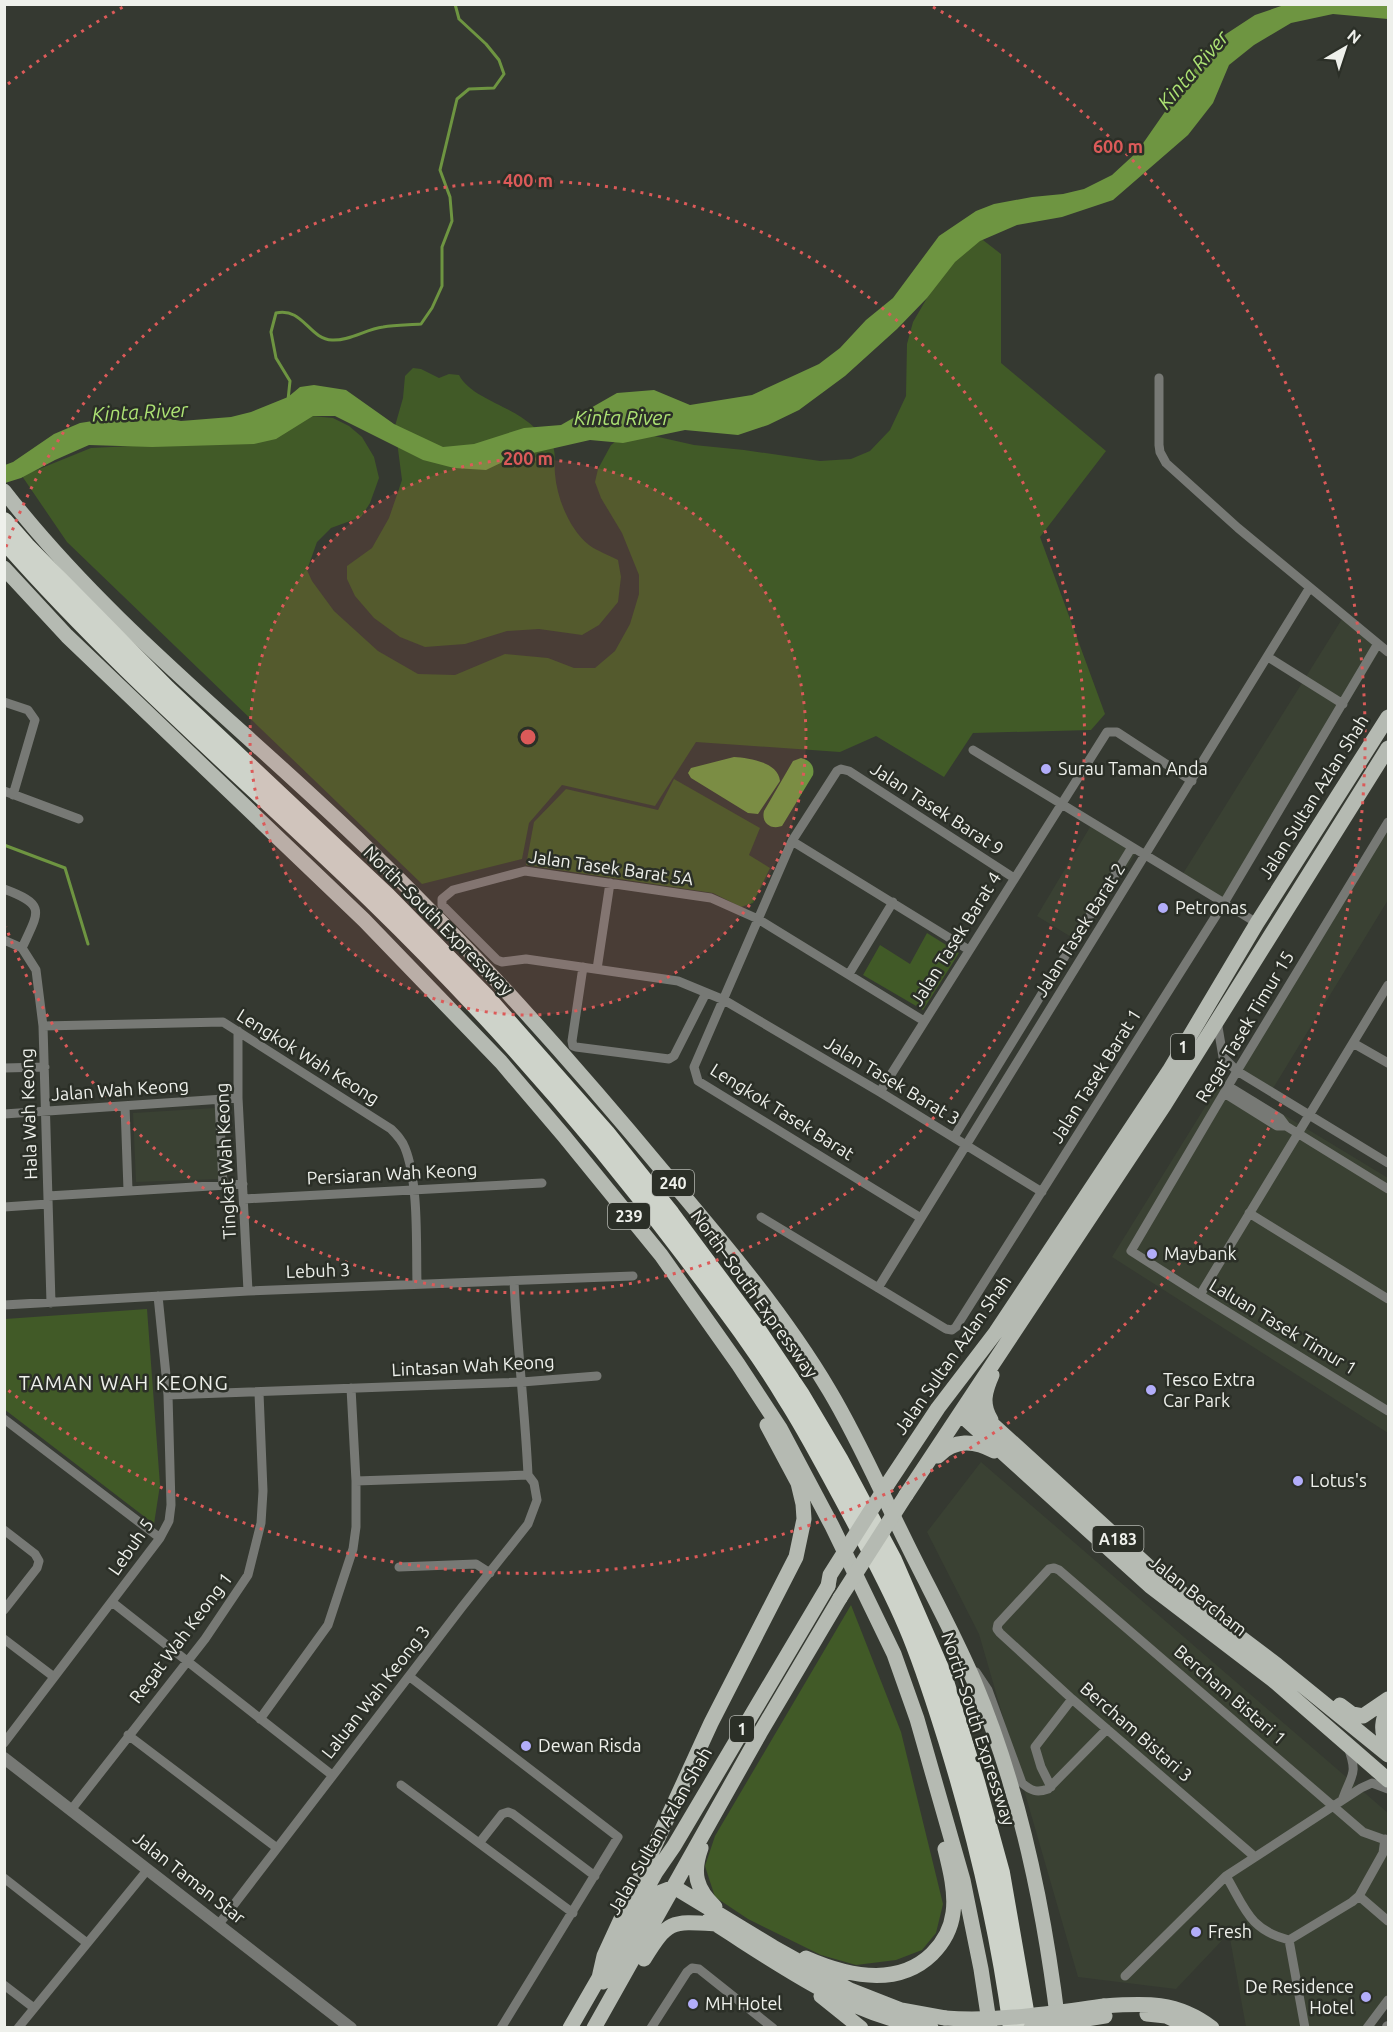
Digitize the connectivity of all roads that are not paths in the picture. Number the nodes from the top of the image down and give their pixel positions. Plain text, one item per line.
1 (1159, 378) dead end
2 (4, 491) edge
3 (4, 521) edge
4 (4, 540) edge
5 (4, 568) edge
6 (1311, 589) junction
7 (1377, 645) junction
8 (1389, 652) edge
9 (1268, 657) junction
10 (4, 702) edge
11 (1343, 704) junction
12 (1389, 717) edge
13 (1389, 748) edge
14 (973, 750) dead end
15 (841, 769) joint
16 (1192, 781) junction
17 (9, 793) edge
18 (1061, 803) junction
19 (79, 819) dead end
20 (1389, 822) edge
21 (792, 841) junction
22 (1132, 847) junction
23 (1146, 855) junction
24 (1014, 878) junction
25 (610, 883) junction
26 (4, 890) edge
27 (893, 902) junction
28 (1224, 903) junction
29 (758, 919) junction
30 (1257, 923) junction
31 (475, 938) joint
32 (4, 940) edge
33 (22, 948) junction
34 (969, 950) junction
35 (583, 967) junction
36 (597, 969) junction
37 (849, 974) junction
38 (1389, 985) edge
39 (706, 993) junction
40 (724, 1000) junction
41 (924, 1022) junction
42 (1217, 1022) junction
43 (43, 1026) junction
44 (238, 1031) junction
45 (1353, 1043) junction
46 (1389, 1063) edge
47 (45, 1067) junction
48 (4, 1068) edge
49 (1237, 1071) junction
50 (1226, 1089) junction
51 (880, 1092) junction
52 (238, 1098) junction
53 (219, 1100) junction
54 (125, 1106) junction
55 (46, 1112) junction
56 (4, 1114) edge
57 (1310, 1115) junction
58 (1298, 1134) junction
59 (954, 1137) junction
60 (966, 1145) junction
61 (1389, 1163) edge
62 (542, 1183) dead end
63 (243, 1184) junction
64 (223, 1185) junction
65 (413, 1189) junction
66 (1389, 1189) edge
67 (128, 1190) junction
68 (1042, 1192) junction
69 (244, 1199) junction
70 (48, 1200) junction
71 (4, 1207) edge
72 (1249, 1214) junction
73 (761, 1217) dead end
74 (921, 1218) junction
75 (1131, 1251) joint
76 (633, 1276) dead end
77 (514, 1281) junction
78 (417, 1284) junction
79 (878, 1288) junction
80 (248, 1291) junction
81 (1200, 1295) junction
82 (158, 1296) junction
83 (1389, 1299) edge
84 (51, 1303) junction
85 (4, 1305) edge
86 (1010, 1337) junction
87 (738, 1364) junction
88 (966, 1371) junction
89 (597, 1376) dead end
90 (522, 1382) junction
91 (351, 1388) junction
92 (259, 1393) junction
93 (168, 1395) junction
94 (962, 1407) junction
95 (1389, 1410) edge
96 (4, 1419) edge
97 (999, 1432) junction
98 (528, 1474) junction
99 (920, 1475) junction
100 (356, 1481) junction
101 (895, 1489) junction
102 (1083, 1525) junction
103 (4, 1530) edge
104 (160, 1538) junction
105 (399, 1567) dead end
106 (490, 1574) junction
107 (112, 1602) junction
108 (4, 1610) edge
109 (997, 1629) joint
110 (4, 1639) edge
111 (955, 1639) junction
112 (187, 1662) junction
113 (1277, 1665) junction
114 (54, 1677) junction
115 (410, 1677) junction
116 (1072, 1699) junction
117 (1389, 1699) edge
118 (1389, 1705) edge
119 (1373, 1710) junction
120 (260, 1719) junction
121 (917, 1719) junction
122 (1107, 1729) junction
123 (128, 1735) junction
124 (1367, 1736) junction
125 (4, 1743) edge
126 (1348, 1745) junction
127 (1387, 1752) edge
128 (4, 1758) edge
129 (1389, 1771) edge
130 (332, 1775) junction
131 (1389, 1780) edge
132 (401, 1785) dead end
133 (1051, 1787) junction
134 (1389, 1788) edge
135 (1343, 1798) junction
136 (1335, 1807) junction
137 (71, 1810) junction
138 (707, 1828) junction
139 (1387, 1840) edge
140 (480, 1842) junction
141 (674, 1846) junction
142 (277, 1848) junction
143 (1255, 1857) junction
144 (148, 1869) junction
145 (595, 1876) junction
146 (1226, 1876) junction
147 (4, 1878) edge
148 (664, 1896) junction
149 (1359, 1896) junction
150 (573, 1913) junction
151 (1389, 1921) edge
152 (722, 1922) junction
153 (219, 1924) junction
154 (1289, 1940) junction
155 (87, 1943) junction
156 (770, 1952) junction
157 (1125, 1976) dead end
158 (599, 1978) junction
159 (4, 1985) edge
160 (1389, 2000) edge
161 (34, 2008) junction
162 (1104, 2011) junction
163 (18, 2028) edge
164 (351, 2028) edge
165 (501, 2028) edge
166 (570, 2028) edge
167 (577, 2028) edge
168 (594, 2028) edge
169 (603, 2028) edge
170 (651, 2028) edge
171 (773, 2028) edge
172 (861, 2028) edge
173 (931, 2028) edge
174 (990, 2028) edge
175 (1012, 2028) edge
176 (1030, 2028) edge
177 (1059, 2028) edge
178 (1192, 2028) edge
179 (1212, 2028) edge
180 (1305, 2028) edge
181 (1367, 2028) edge

1 - 6 street
2 - 111 main road, 240
3 - 176 highway, North–South Expressway
4 - 175 highway, North–South Expressway
5 - 87 main road, 239
6 - 7 street
6 - 9 street, Jalan Tasek Barat 2
7 - 8 street
7 - 11 street, Jalan Tasek Barat 1
9 - 11 street
9 - 16 street, Jalan Tasek Barat 2
10 - 17 street
11 - 28 street, Jalan Tasek Barat 1
12 - 30 main road, Jalan Sultan Azlan Shah / 1
13 - 42 main road, Jalan Sultan Azlan Shah / 1
14 - 18 street
15 - 21 street, Lengkok Tasek Barat
15 - 24 street, Jalan Tasek Barat 9
16 - 18 street, Jalan Tasek Barat 4
16 - 23 street, Jalan Tasek Barat 2
17 - 19 street
18 - 22 street
18 - 24 street, Jalan Tasek Barat 4
20 - 49 street, Regat Tasek Timur 15
21 - 27 street
21 - 29 street, Lengkok Tasek Barat
22 - 23 street
22 - 59 street
23 - 28 street
23 - 60 street, Jalan Tasek Barat 2
24 - 34 street, Jalan Tasek Barat 4
25 - 29 street, Jalan Tasek Barat 5A
25 - 31 street, Jalan Tasek Barat 5A
25 - 36 street
26 - 33 street
27 - 34 street
27 - 37 street
28 - 30 street
28 - 68 street, Jalan Tasek Barat 1
29 - 37 street, Jalan Tasek Barat 5A
29 - 40 street, Lengkok Tasek Barat
30 - 88 main road, Jalan Sultan Azlan Shah / 1
31 - 35 street, Jalan Tasek Barat 3
32 - 33 street
33 - 43 street, Hala Wah Keong
34 - 41 street, Jalan Tasek Barat 4
35 - 36 street, Jalan Tasek Barat 3
35 - 39 street
36 - 39 street, Jalan Tasek Barat 3
37 - 41 street, Jalan Tasek Barat 5A
38 - 45 street
39 - 40 street, Jalan Tasek Barat 3
40 - 51 street, Jalan Tasek Barat 3
40 - 74 street, Lengkok Tasek Barat
41 - 51 street, Jalan Tasek Barat 4
42 - 49 street
42 - 86 main road, Jalan Sultan Azlan Shah / 1
43 - 44 street, Lengkok Wah Keong
43 - 47 street, Hala Wah Keong
44 - 52 street, Tingkat Wah Keong
44 - 65 street, Lengkok Wah Keong
45 - 46 street
45 - 57 street
47 - 48 street
47 - 55 street, Hala Wah Keong
49 - 50 street, Regat Tasek Timur 15
49 - 57 street
50 - 58 street
50 - 75 street, Regat Tasek Timur 15
51 - 59 street, Jalan Tasek Barat 3
52 - 53 street, Jalan Wah Keong
52 - 63 street, Tingkat Wah Keong
53 - 54 street, Jalan Wah Keong
53 - 64 street, Tingkat Wah Keong
54 - 55 street, Jalan Wah Keong
54 - 67 street
55 - 56 street, Jalan Wah Keong
55 - 70 street, Hala Wah Keong
57 - 58 street
57 - 61 street
58 - 66 street
58 - 72 street
59 - 60 street, Jalan Tasek Barat 3
60 - 68 street, Jalan Tasek Barat 3
60 - 74 street, Jalan Tasek Barat 2
62 - 65 street, Persiaran Wah Keong
63 - 64 street
63 - 69 street, Tingkat Wah Keong
64 - 67 street
65 - 69 street, Persiaran Wah Keong
65 - 78 street, Lengkok Wah Keong
67 - 70 street
68 - 79 street, Jalan Tasek Barat 1
69 - 80 street, Tingkat Wah Keong
70 - 71 street
70 - 84 street, Hala Wah Keong
72 - 81 street
72 - 83 street
73 - 79 street, Jalan Tasek Barat 1
74 - 79 street, Jalan Tasek Barat 2
75 - 81 street, Laluan Tasek Timur 1
76 - 77 street, Lebuh 3
77 - 78 street, Lebuh 3
77 - 90 street, Laluan Wah Keong 3
78 - 80 street, Lebuh 3
80 - 82 street, Lebuh 3
81 - 95 street, Laluan Tasek Timur 1
82 - 84 street, Lebuh 3
82 - 93 street, Lebuh 5
84 - 85 street, Lebuh 3
86 - 94 main road, Jalan Sultan Azlan Shah / 1
86 - 97 main road
87 - 121 main road, 239
87 - 158 main road
88 - 94 main road
88 - 101 main road, Jalan Sultan Azlan Shah / 1
89 - 90 street, Lintasan Wah Keong
90 - 91 street, Lintasan Wah Keong
90 - 98 street, Laluan Wah Keong 3
91 - 92 street, Lintasan Wah Keong
91 - 100 street
92 - 93 street, Lintasan Wah Keong
92 - 112 street, Regat Wah Keong 1
93 - 104 street, Lebuh 5
94 - 97 main road, Jalan Bercham / A183
94 - 99 main road, Jalan Sultan Azlan Shah / 1
94 - 101 main road
94 - 102 main road, Jalan Bercham / A183
96 - 104 street
97 - 113 main road, Jalan Bercham / A183
98 - 100 street
98 - 106 street, Laluan Wah Keong 3
99 - 101 main road, Jalan Sultan Azlan Shah / 1
99 - 102 main road
100 - 120 street
101 - 138 main road, Jalan Sultan Azlan Shah / 1, bridge
101 - 141 main road, Jalan Sultan Azlan Shah / 1, bridge
102 - 126 main road, Jalan Bercham / A183
103 - 108 street
104 - 107 street, Lebuh 5
105 - 106 street
106 - 115 street, Laluan Wah Keong 3
107 - 112 street
107 - 114 street, Lebuh 5
109 - 116 street, Bercham Bistari 3
109 - 136 street, Bercham Bistari 1
110 - 114 street
111 - 133 street
111 - 177 main road, 240
112 - 120 street
112 - 123 street, Regat Wah Keong 1
113 - 119 main road
113 - 124 main road, Jalan Bercham / A183
114 - 125 street, Lebuh 5
115 - 130 street, Laluan Wah Keong 3
115 - 145 street
116 - 122 street, Bercham Bistari 3
116 - 133 street
117 - 119 main road
118 - 127 main road
119 - 124 main road
120 - 130 street
121 - 156 main road
121 - 174 main road, 239
122 - 133 street
122 - 143 street, Bercham Bistari 3
123 - 137 street, Regat Wah Keong 1
123 - 142 street
124 - 127 main road, Jalan Bercham / A183
124 - 129 main road
126 - 131 main road, Jalan Bercham / A183
126 - 135 street
128 - 137 street, Jalan Taman Star
130 - 142 street, Laluan Wah Keong 3
132 - 140 street
134 - 135 street
135 - 136 street
136 - 139 street, Bercham Bistari 1
136 - 143 street
137 - 144 street, Jalan Taman Star
138 - 148 main road, Jalan Sultan Azlan Shah / 1
138 - 152 main road
139 - 149 street
140 - 145 street
140 - 150 street
141 - 148 main road
141 - 158 main road, Jalan Sultan Azlan Shah / 1
142 - 153 street, Laluan Wah Keong 3
143 - 146 street
144 - 153 street, Jalan Taman Star
144 - 155 street
145 - 150 street
146 - 154 street
146 - 157 street
147 - 155 street
148 - 152 main road
148 - 167 main road
148 - 168 main road, Jalan Sultan Azlan Shah / 1
149 - 151 street
149 - 154 street
150 - 165 street
152 - 156 main road
152 - 169 main road
153 - 164 street, Jalan Taman Star
154 - 180 street
155 - 161 street
156 - 162 main road, bridge
156 - 172 main road
156 - 173 main road
158 - 166 main road, Jalan Sultan Azlan Shah / 1
159 - 161 street
160 - 181 street
161 - 163 street
162 - 176 main road, bridge
162 - 178 main road
162 - 179 main road
170 - 171 street

